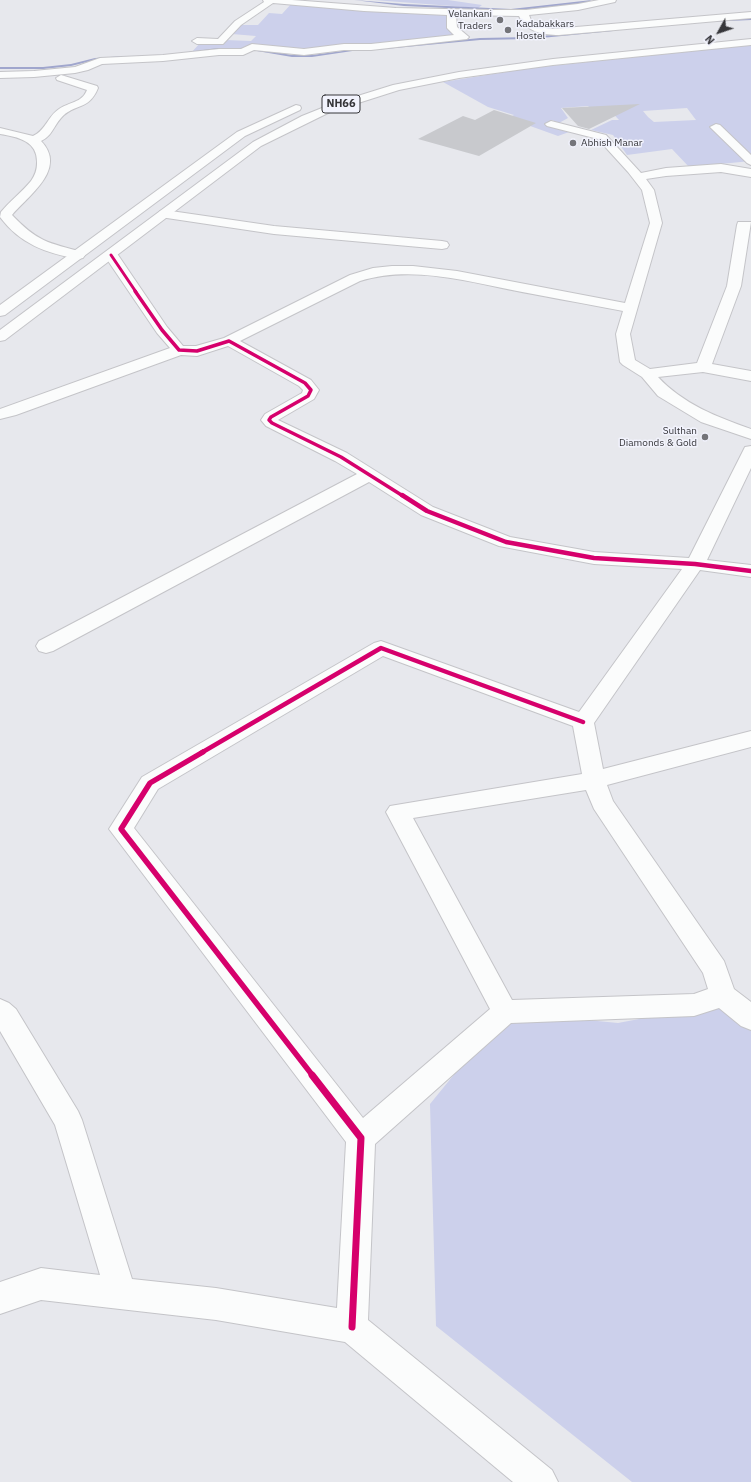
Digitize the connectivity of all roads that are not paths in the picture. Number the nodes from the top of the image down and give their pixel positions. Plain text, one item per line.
1 (267, 0) edge
2 (271, 0) edge
3 (559, 0) edge
4 (612, 0) edge
5 (324, 3) edge
6 (567, 8) junction
7 (451, 12) junction
8 (526, 12) junction
9 (751, 15) edge
10 (751, 34) edge
11 (751, 42) edge
12 (188, 53) junction
13 (0, 75) edge
14 (61, 78) dead end
15 (360, 86) dead end
16 (304, 104) dead end
17 (551, 124) dead end
18 (716, 127) dead end
19 (0, 131) edge
20 (32, 141) junction
21 (751, 161) edge
22 (751, 165) edge
23 (721, 168) junction
24 (751, 173) edge
25 (638, 177) junction
26 (164, 214) junction
27 (751, 226) edge
28 (442, 245) dead end
29 (78, 255) junction
30 (111, 255) junction
31 (631, 308) junction
32 (0, 312) edge
33 (0, 337) edge
34 (229, 341) junction
35 (179, 350) junction
36 (703, 367) junction
37 (647, 374) junction
38 (751, 376) edge
39 (0, 414) edge
40 (751, 434) edge
41 (751, 451) edge
42 (370, 475) junction
43 (695, 564) junction
44 (751, 571) edge
45 (46, 646) dead end
46 (583, 722) junction
47 (751, 739) edge
48 (594, 780) junction
49 (723, 996) junction
50 (0, 1011) edge
51 (505, 1012) junction
52 (751, 1018) edge
53 (361, 1138) junction
54 (121, 1293) junction
55 (0, 1298) edge
56 (352, 1327) junction
57 (540, 1482) edge

1 - 2 main road
2 - 5 main road
2 - 12 main road
3 - 6 main road
4 - 6 main road
5 - 7 main road
6 - 8 main road
7 - 8 main road
7 - 12 main road
8 - 9 main road
10 - 15 main road, NH66
11 - 26 main road, NH66
12 - 13 main road
14 - 20 main road
16 - 29 main road, NH66
17 - 25 main road
18 - 21 main road
19 - 20 main road
20 - 29 main road
22 - 23 main road
23 - 24 main road
23 - 25 main road
25 - 31 main road
26 - 28 main road
26 - 30 main road, NH66
27 - 36 main road
29 - 32 main road, NH66
30 - 33 main road, NH66
30 - 35 main road
31 - 34 main road
31 - 37 main road
34 - 35 main road
34 - 42 main road
35 - 39 main road
36 - 37 main road
36 - 38 main road
37 - 40 main road
41 - 43 main road
42 - 43 main road
42 - 45 main road
43 - 44 main road
43 - 46 main road
46 - 48 main road
46 - 53 main road
47 - 48 main road
48 - 49 main road
48 - 51 main road
49 - 51 main road
49 - 52 main road
50 - 54 main road
51 - 53 main road
53 - 56 main road
54 - 55 main road
54 - 56 main road
56 - 57 main road

